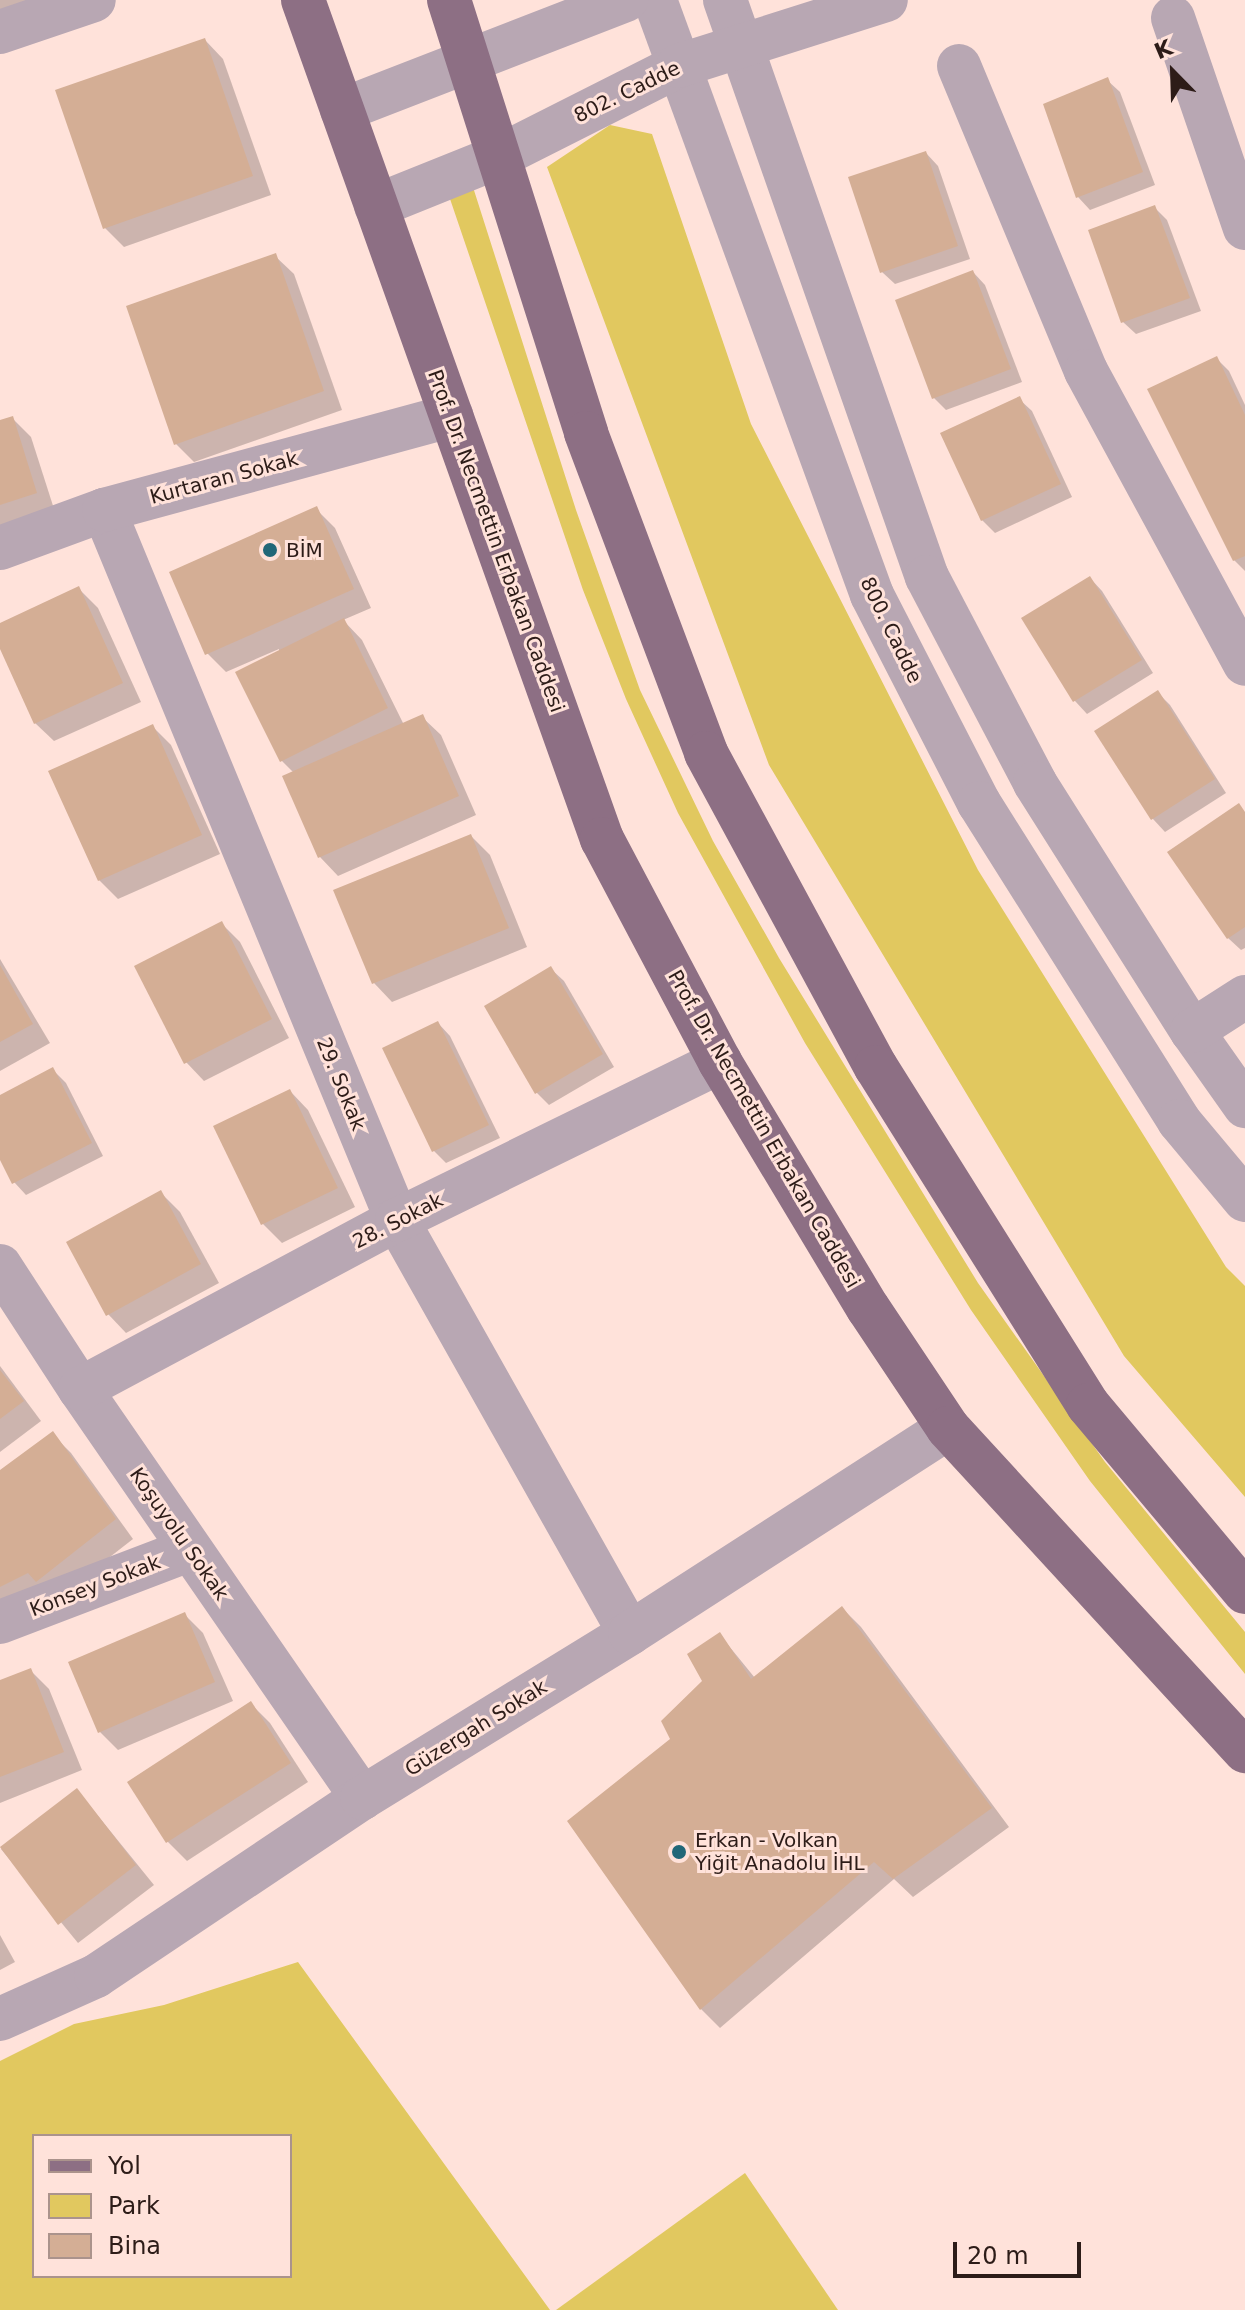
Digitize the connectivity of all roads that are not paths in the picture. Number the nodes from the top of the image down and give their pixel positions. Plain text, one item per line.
1 (94, 0) edge
2 (303, 0) edge
3 (449, 0) edge
4 (626, 0) edge
5 (655, 0) edge
6 (725, 0) edge
7 (886, 0) edge
8 (1173, 18) dead end
9 (0, 32) edge
10 (739, 47) junction
11 (470, 59) junction
12 (678, 66) junction
13 (959, 66) dead end
14 (342, 110) junction
15 (498, 157) junction
16 (376, 206) junction
17 (1245, 228) edge
18 (451, 416) junction
19 (104, 510) junction
20 (0, 548) edge
21 (1245, 664) edge
22 (1245, 997) edge
23 (1192, 1031) junction
24 (720, 1062) junction
25 (1245, 1106) edge
26 (1245, 1200) edge
27 (397, 1220) junction
28 (0, 1266) edge
29 (80, 1389) junction
30 (948, 1428) junction
31 (189, 1550) junction
32 (1245, 1592) edge
33 (0, 1622) edge
34 (630, 1633) junction
35 (1245, 1751) edge
36 (362, 1798) junction
37 (0, 2019) edge

1 - 9 street
2 - 14 main road, Prof. Dr. Necmettin Erbakan Caddesi
3 - 11 main road
4 - 11 street
5 - 12 street, 800. Cadde
6 - 10 street
7 - 10 street, 802. Cadde
8 - 17 street
10 - 12 street, 802. Cadde
10 - 23 street
11 - 14 street
11 - 15 main road
12 - 15 street, 802. Cadde
12 - 26 street, 800. Cadde
13 - 21 street
14 - 16 main road, Prof. Dr. Necmettin Erbakan Caddesi
15 - 16 street, 802. Cadde
15 - 32 main road
16 - 18 main road, Prof. Dr. Necmettin Erbakan Caddesi
18 - 19 street, Kurtaran Sokak
18 - 24 main road, Prof. Dr. Necmettin Erbakan Caddesi
19 - 20 street, Kurtaran Sokak
19 - 27 street, 29. Sokak
22 - 23 street
23 - 25 street
24 - 27 street, 28. Sokak
24 - 30 main road, Prof. Dr. Necmettin Erbakan Caddesi
27 - 29 street, 28. Sokak
27 - 34 street, 29. Sokak
28 - 29 street, Koşuyolu Sokak
29 - 31 street, Koşuyolu Sokak
30 - 34 street, Güzergah Sokak
30 - 35 main road, Prof. Dr. Necmettin Erbakan Caddesi
31 - 33 street, Konsey Sokak
31 - 36 street, Koşuyolu Sokak
34 - 36 street, Güzergah Sokak
36 - 37 street, Güzergah Sokak

